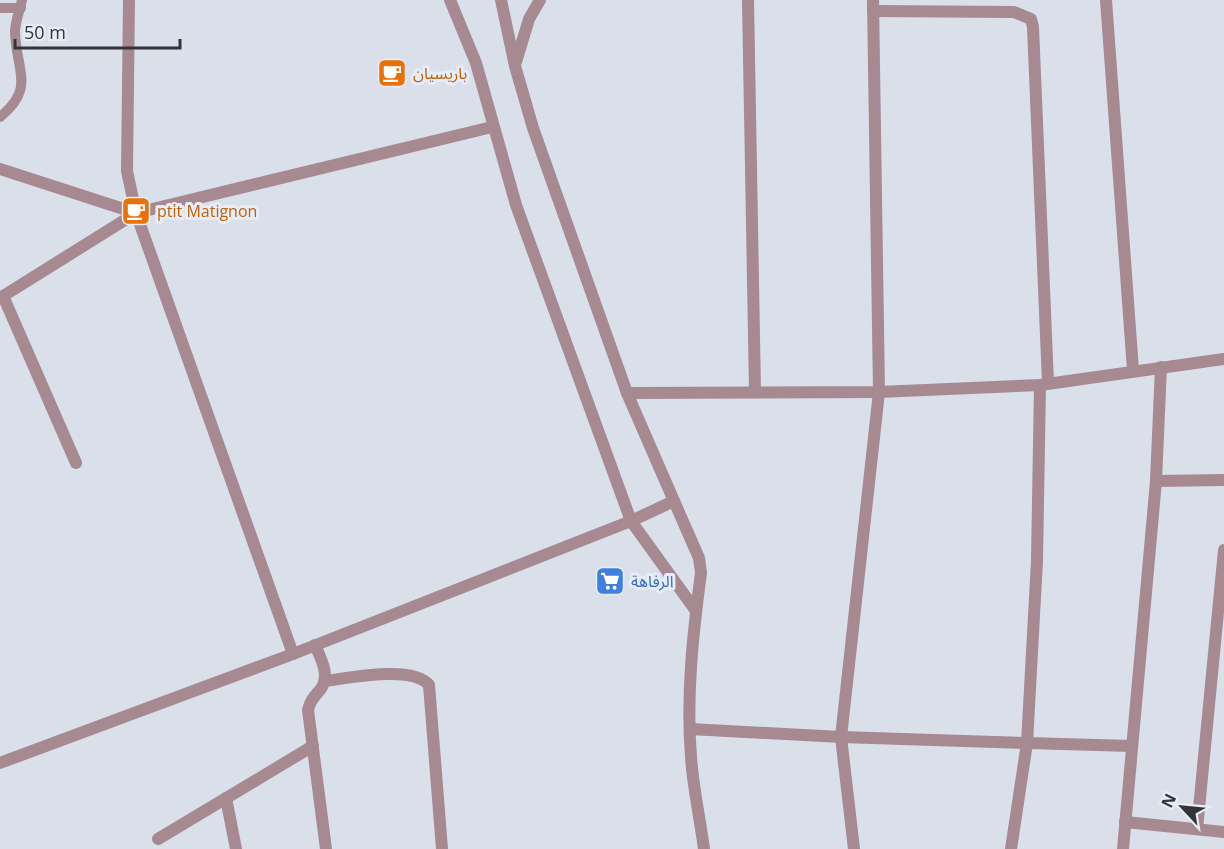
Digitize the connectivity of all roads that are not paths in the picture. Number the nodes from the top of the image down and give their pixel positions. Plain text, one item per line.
1 (129, 0) edge
2 (450, 0) edge
3 (501, 0) edge
4 (540, 0) edge
5 (748, 0) edge
6 (1106, 0) edge
7 (21, 4) edge
8 (873, 6) edge
9 (0, 8) edge
10 (515, 66) junction
11 (0, 117) edge
12 (492, 127) junction
13 (0, 169) edge
14 (136, 213) junction
15 (2, 297) edge
16 (1224, 358) edge
17 (1161, 367) junction
18 (1133, 370) junction
19 (1044, 384) junction
20 (755, 392) junction
21 (879, 392) junction
22 (627, 393) junction
23 (76, 463) dead end
24 (1224, 480) edge
25 (1156, 482) junction
26 (674, 501) junction
27 (631, 521) junction
28 (1224, 550) edge
29 (696, 611) junction
30 (315, 645) junction
31 (293, 654) junction
32 (325, 681) junction
33 (690, 729) junction
34 (841, 737) junction
35 (1027, 743) junction
36 (313, 746) junction
37 (1132, 746) junction
38 (0, 763) edge
39 (226, 798) junction
40 (1125, 822) junction
41 (1197, 829) junction
42 (1224, 832) edge
43 (158, 839) dead end
44 (236, 849) edge
45 (326, 849) edge
46 (442, 849) edge
47 (704, 849) edge
48 (854, 849) edge
49 (1011, 849) edge
50 (1124, 849) edge

1 - 14 street
2 - 12 street
3 - 10 street
4 - 10 street
5 - 20 street
6 - 18 street
7 - 9 lane
7 - 11 lane
8 - 19 street
8 - 21 street
10 - 22 street
12 - 14 street
12 - 27 street
13 - 14 street
14 - 15 street
14 - 31 street
15 - 23 street
16 - 17 street
17 - 18 street
17 - 25 street
18 - 19 street
19 - 21 street
19 - 35 street
20 - 21 street
20 - 22 street
21 - 34 street
22 - 26 street
24 - 25 street
25 - 37 street
26 - 27 street
26 - 29 street
27 - 29 street
27 - 30 street
28 - 41 street
29 - 33 street
30 - 31 street
30 - 32 street
31 - 38 street
32 - 36 street
32 - 46 street
33 - 34 street
33 - 47 street
34 - 35 street
34 - 48 street
35 - 37 street
35 - 49 street
36 - 39 street
36 - 45 street
37 - 40 street
39 - 43 street
39 - 44 street
40 - 41 street
40 - 50 street
41 - 42 street

